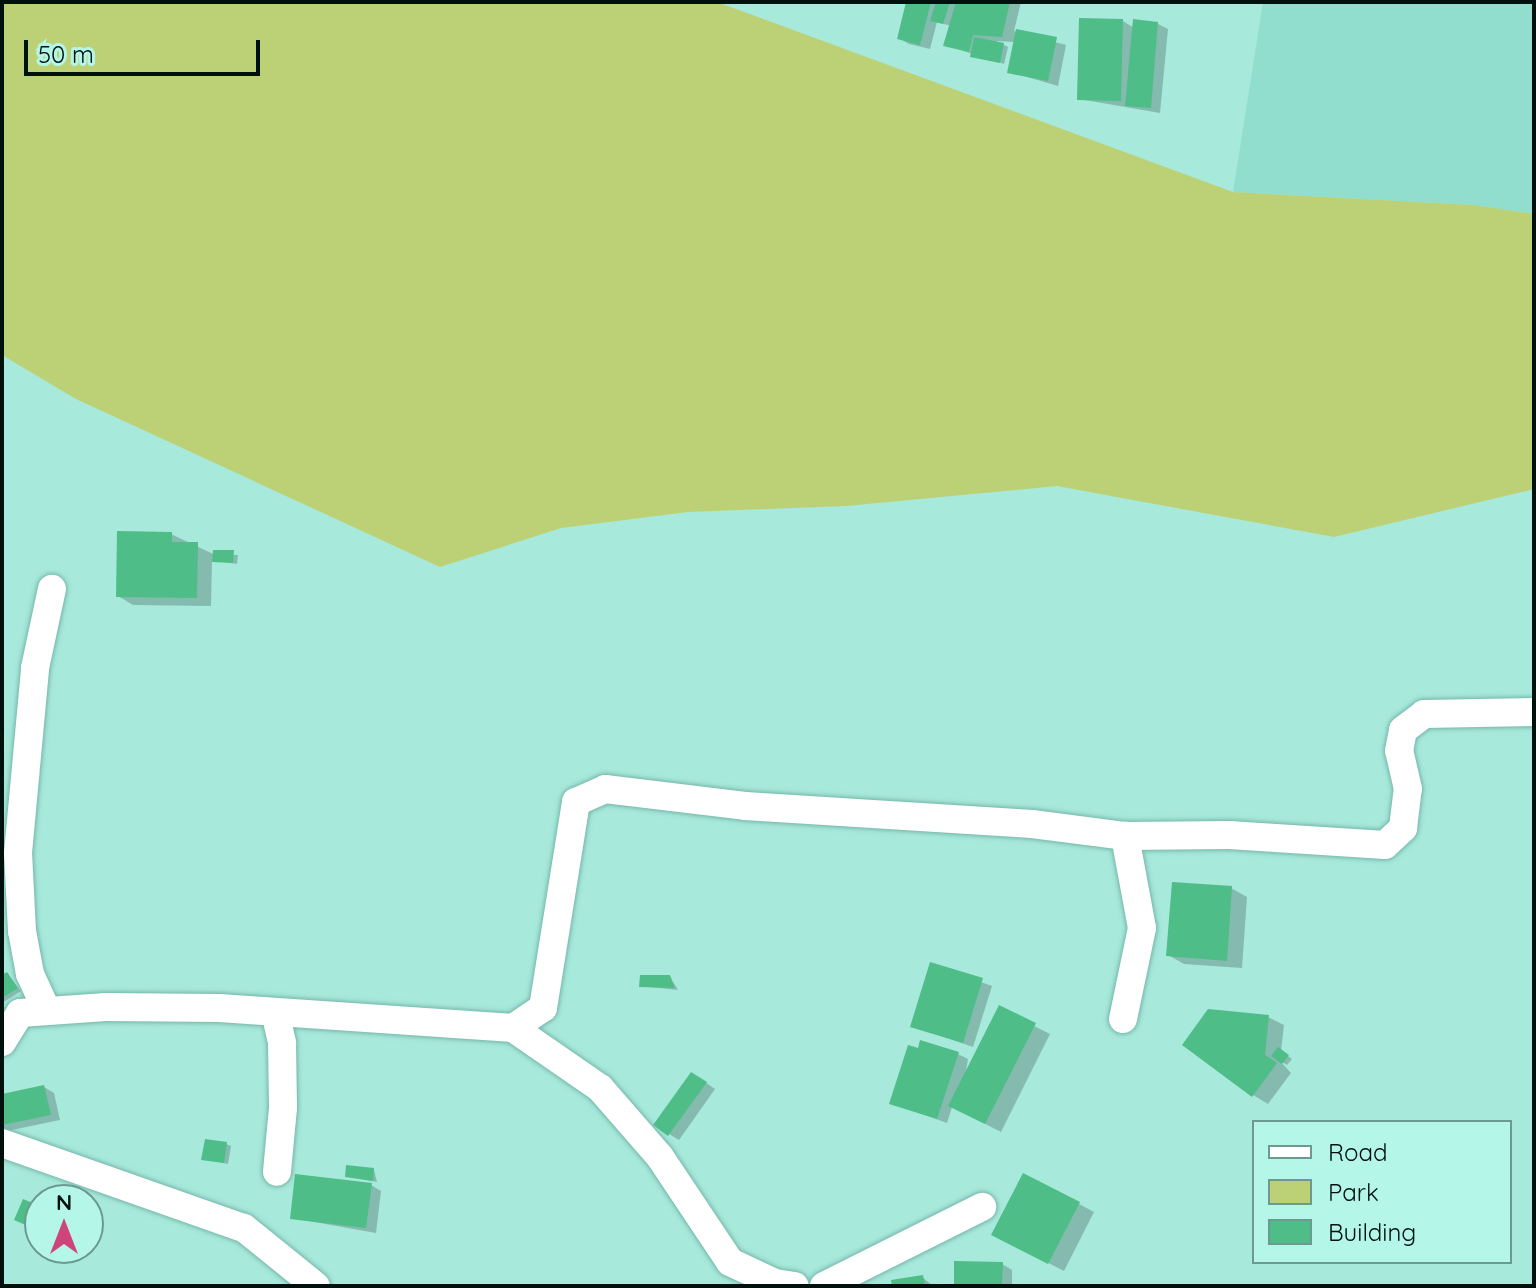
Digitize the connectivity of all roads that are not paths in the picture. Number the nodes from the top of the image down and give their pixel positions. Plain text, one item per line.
1 (52, 589) dead end
2 (1534, 712) edge
3 (1125, 836) junction
4 (47, 1011) junction
5 (275, 1012) junction
6 (1123, 1019) dead end
7 (513, 1028) junction
8 (2, 1042) edge
9 (2, 1143) edge
10 (277, 1172) dead end
11 (982, 1207) dead end
12 (756, 1282) edge
13 (316, 1286) edge
14 (795, 1286) edge
15 (824, 1286) edge

1 - 4 street
2 - 3 street
3 - 6 street
3 - 7 street
4 - 5 street
4 - 8 street
5 - 7 street
5 - 10 street
7 - 12 street
9 - 13 street
11 - 15 street
12 - 14 street

